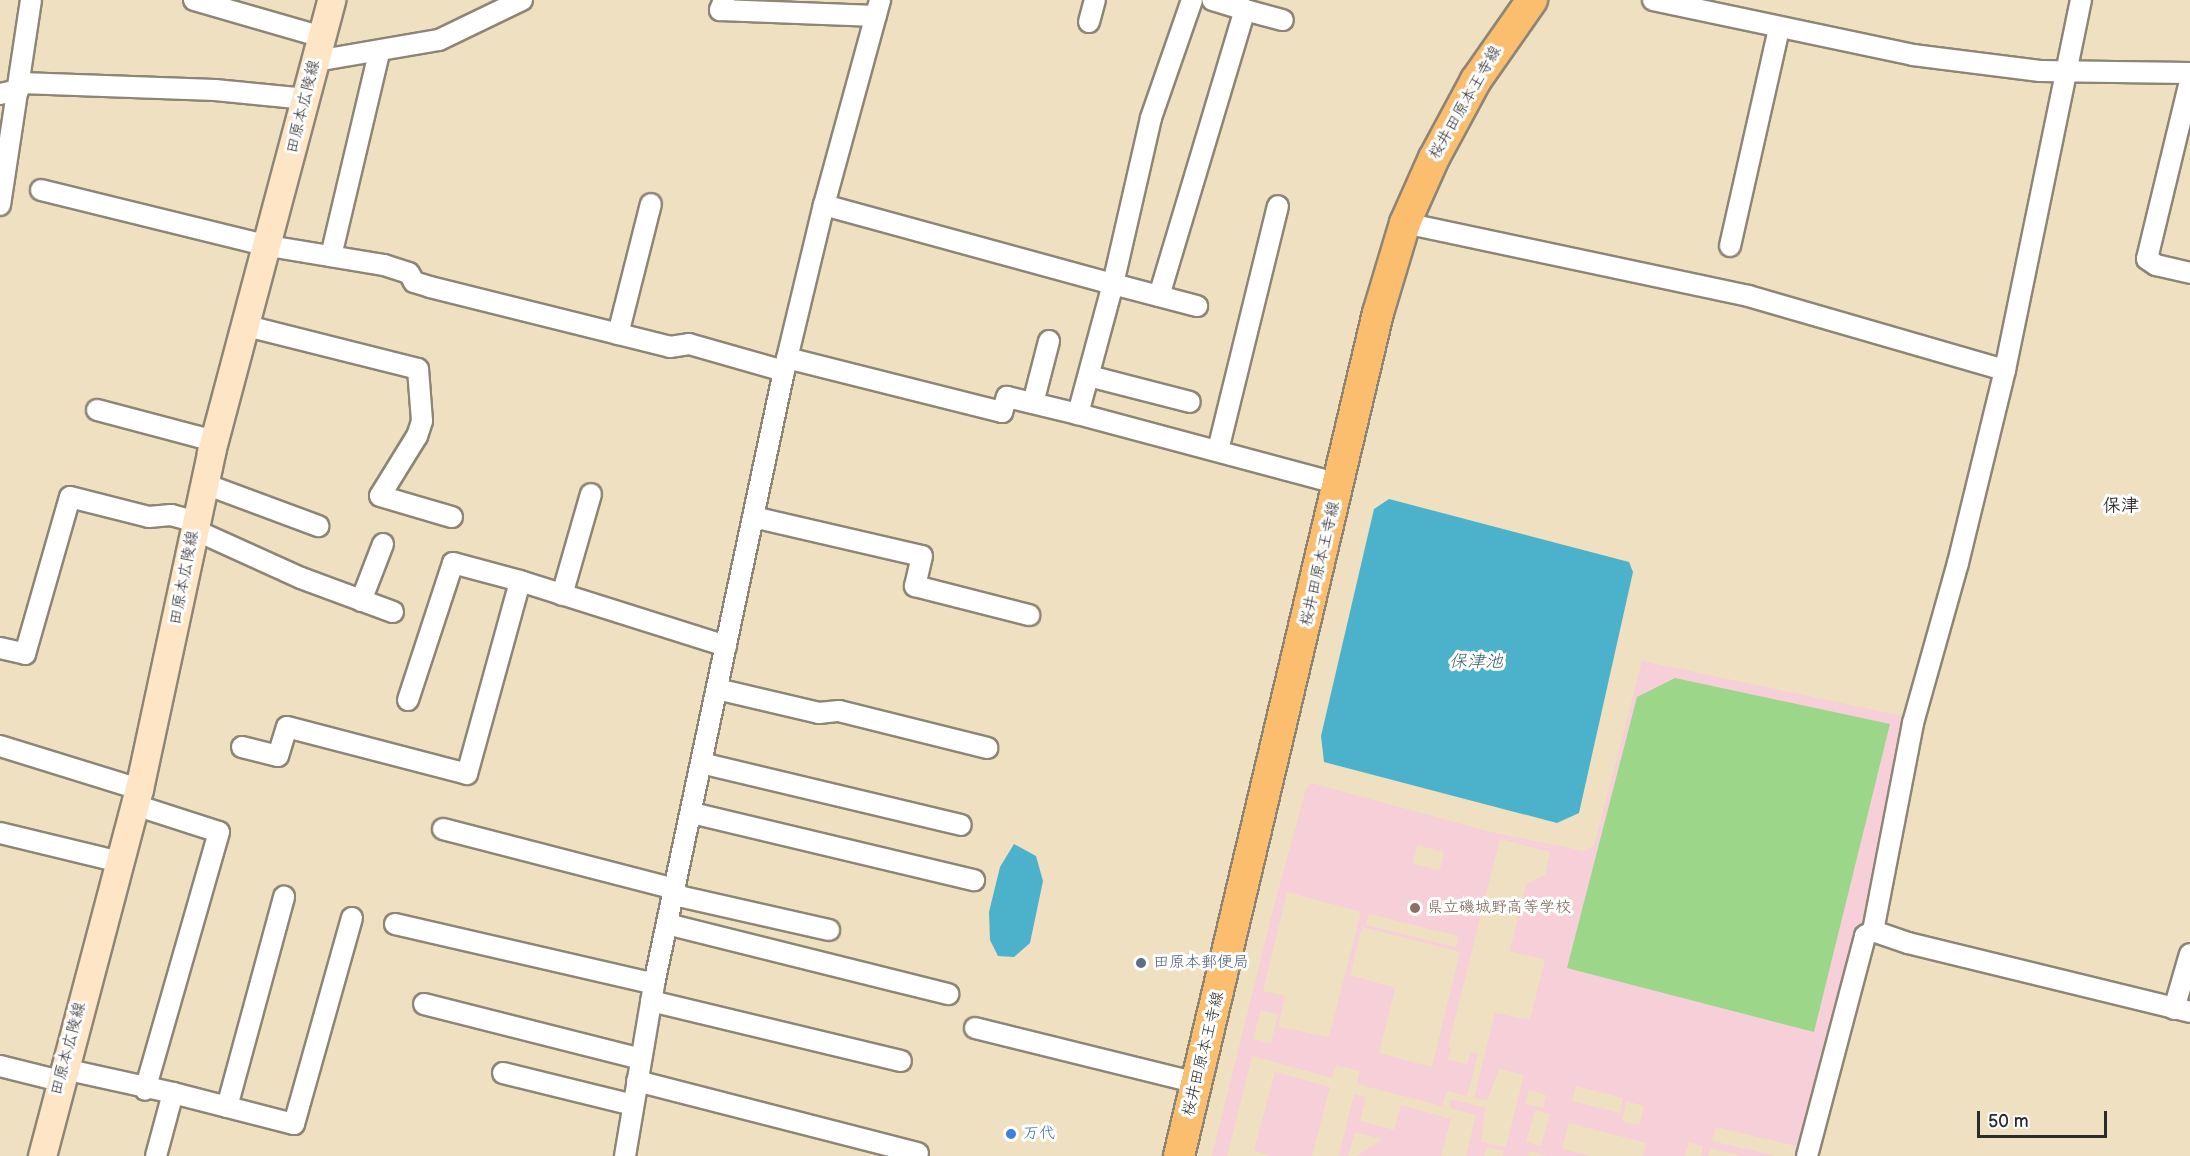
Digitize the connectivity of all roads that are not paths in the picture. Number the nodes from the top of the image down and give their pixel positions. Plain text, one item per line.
1 (31, 0) edge
2 (194, 0) edge
3 (331, 0) edge
4 (522, 0) edge
5 (724, 0) edge
6 (1095, 0) edge
7 (1192, 0) edge
8 (1212, 0) edge
9 (1514, 0) edge
10 (1532, 0) edge
11 (1653, 0) edge
12 (2081, 0) edge
13 (878, 8) edge
14 (1245, 10) junction
15 (1283, 20) dead end
16 (1089, 22) dead end
17 (1779, 28) junction
18 (1508, 32) junction
19 (319, 49) junction
20 (379, 53) junction
21 (2064, 71) junction
22 (2190, 73) edge
23 (2190, 81) edge
24 (20, 86) junction
25 (0, 94) edge
26 (307, 99) junction
27 (41, 190) dead end
28 (651, 204) dead end
29 (0, 205) edge
30 (824, 205) junction
31 (1278, 206) dead end
32 (1405, 223) junction
33 (269, 246) junction
34 (1730, 246) dead end
35 (332, 256) junction
36 (2190, 273) edge
37 (1113, 284) junction
38 (1159, 296) junction
39 (1197, 306) dead end
40 (247, 326) junction
41 (618, 334) junction
42 (1049, 341) dead end
43 (786, 365) junction
44 (2005, 369) junction
45 (1089, 376) junction
46 (1190, 402) dead end
47 (1033, 403) junction
48 (97, 410) dead end
49 (1078, 414) junction
50 (214, 441) junction
51 (1218, 450) junction
52 (205, 484) junction
53 (1340, 484) junction
54 (591, 494) dead end
55 (452, 517) dead end
56 (753, 517) junction
57 (196, 526) junction
58 (318, 526) dead end
59 (383, 544) dead end
60 (520, 582) junction
61 (562, 595) junction
62 (361, 601) junction
63 (393, 612) dead end
64 (1029, 615) dead end
65 (726, 646) junction
66 (0, 648) edge
67 (717, 689) junction
68 (408, 700) dead end
69 (0, 746) edge
70 (242, 747) dead end
71 (987, 748) dead end
72 (701, 763) junction
73 (137, 797) junction
74 (692, 813) junction
75 (961, 825) dead end
76 (443, 829) dead end
77 (0, 833) edge
78 (120, 862) junction
79 (974, 880) dead end
80 (675, 892) junction
81 (284, 897) dead end
82 (352, 918) dead end
83 (395, 924) dead end
84 (667, 924) junction
85 (829, 930) dead end
86 (1873, 931) junction
87 (2190, 954) edge
88 (653, 992) junction
89 (948, 994) dead end
90 (424, 1004) dead end
91 (2182, 1011) edge
92 (975, 1028) dead end
93 (641, 1059) junction
94 (901, 1062) dead end
95 (0, 1066) edge
96 (503, 1073) dead end
97 (62, 1075) junction
98 (637, 1082) junction
99 (1197, 1083) junction
100 (145, 1090) junction
101 (173, 1093) junction
102 (633, 1105) junction
103 (227, 1107) junction
104 (918, 1153) dead end
105 (42, 1156) edge
106 (156, 1156) edge
107 (625, 1156) edge
108 (1179, 1156) edge
109 (1807, 1156) edge

1 - 24 street
2 - 19 street
3 - 19 main road, 田原本広陵線
4 - 20 street
5 - 13 street
6 - 16 street
7 - 37 street
8 - 14 street
9 - 18 street
10 - 18 main road, 桜井田原本王寺線
11 - 17 street
12 - 21 street
13 - 30 street
14 - 15 street
14 - 38 street
17 - 21 street
17 - 34 street
18 - 32 main road, 桜井田原本王寺線
19 - 20 street
19 - 26 main road, 田原本広陵線
20 - 35 street
21 - 22 street
21 - 44 street
23 - 36 street
24 - 25 street
24 - 26 street
24 - 29 street
26 - 33 main road, 田原本広陵線
27 - 33 street
28 - 41 street
30 - 37 street
30 - 43 street
31 - 51 street
32 - 44 street
32 - 53 main road, 桜井田原本王寺線
33 - 35 street
33 - 40 main road, 田原本広陵線
35 - 41 street
37 - 38 street
37 - 45 street
38 - 39 street
40 - 50 main road, 田原本広陵線
40 - 55 street
41 - 43 street
42 - 47 street
43 - 47 street
43 - 56 street
44 - 86 street
45 - 46 street
45 - 49 street
47 - 49 street
48 - 50 street
49 - 51 street
50 - 52 main road, 田原本広陵線
51 - 53 street
52 - 57 main road, 田原本広陵線
52 - 58 street
53 - 99 main road, 桜井田原本王寺線
54 - 61 street
56 - 64 street
56 - 65 street
57 - 62 street
57 - 66 street
57 - 73 main road, 田原本広陵線
59 - 62 street
60 - 61 street
60 - 68 street
60 - 70 street
61 - 65 street
62 - 63 street
65 - 67 street
67 - 71 street
67 - 72 street
69 - 73 street
72 - 74 street
72 - 75 street
73 - 78 main road, 田原本広陵線
73 - 100 street
74 - 79 street
74 - 80 street
76 - 80 street
77 - 78 street
78 - 97 main road, 田原本広陵線
80 - 84 street
80 - 85 street
81 - 103 street
82 - 103 street
83 - 88 street
84 - 88 street
84 - 89 street
86 - 91 street
86 - 109 street
87 - 91 street
88 - 93 street
88 - 94 street
90 - 93 street
92 - 99 street
93 - 98 street
95 - 97 street
96 - 102 street
97 - 100 street
97 - 105 main road, 田原本広陵線
98 - 102 street
98 - 104 street
99 - 108 main road, 桜井田原本王寺線
100 - 101 street
101 - 103 street
101 - 106 street
102 - 107 street

